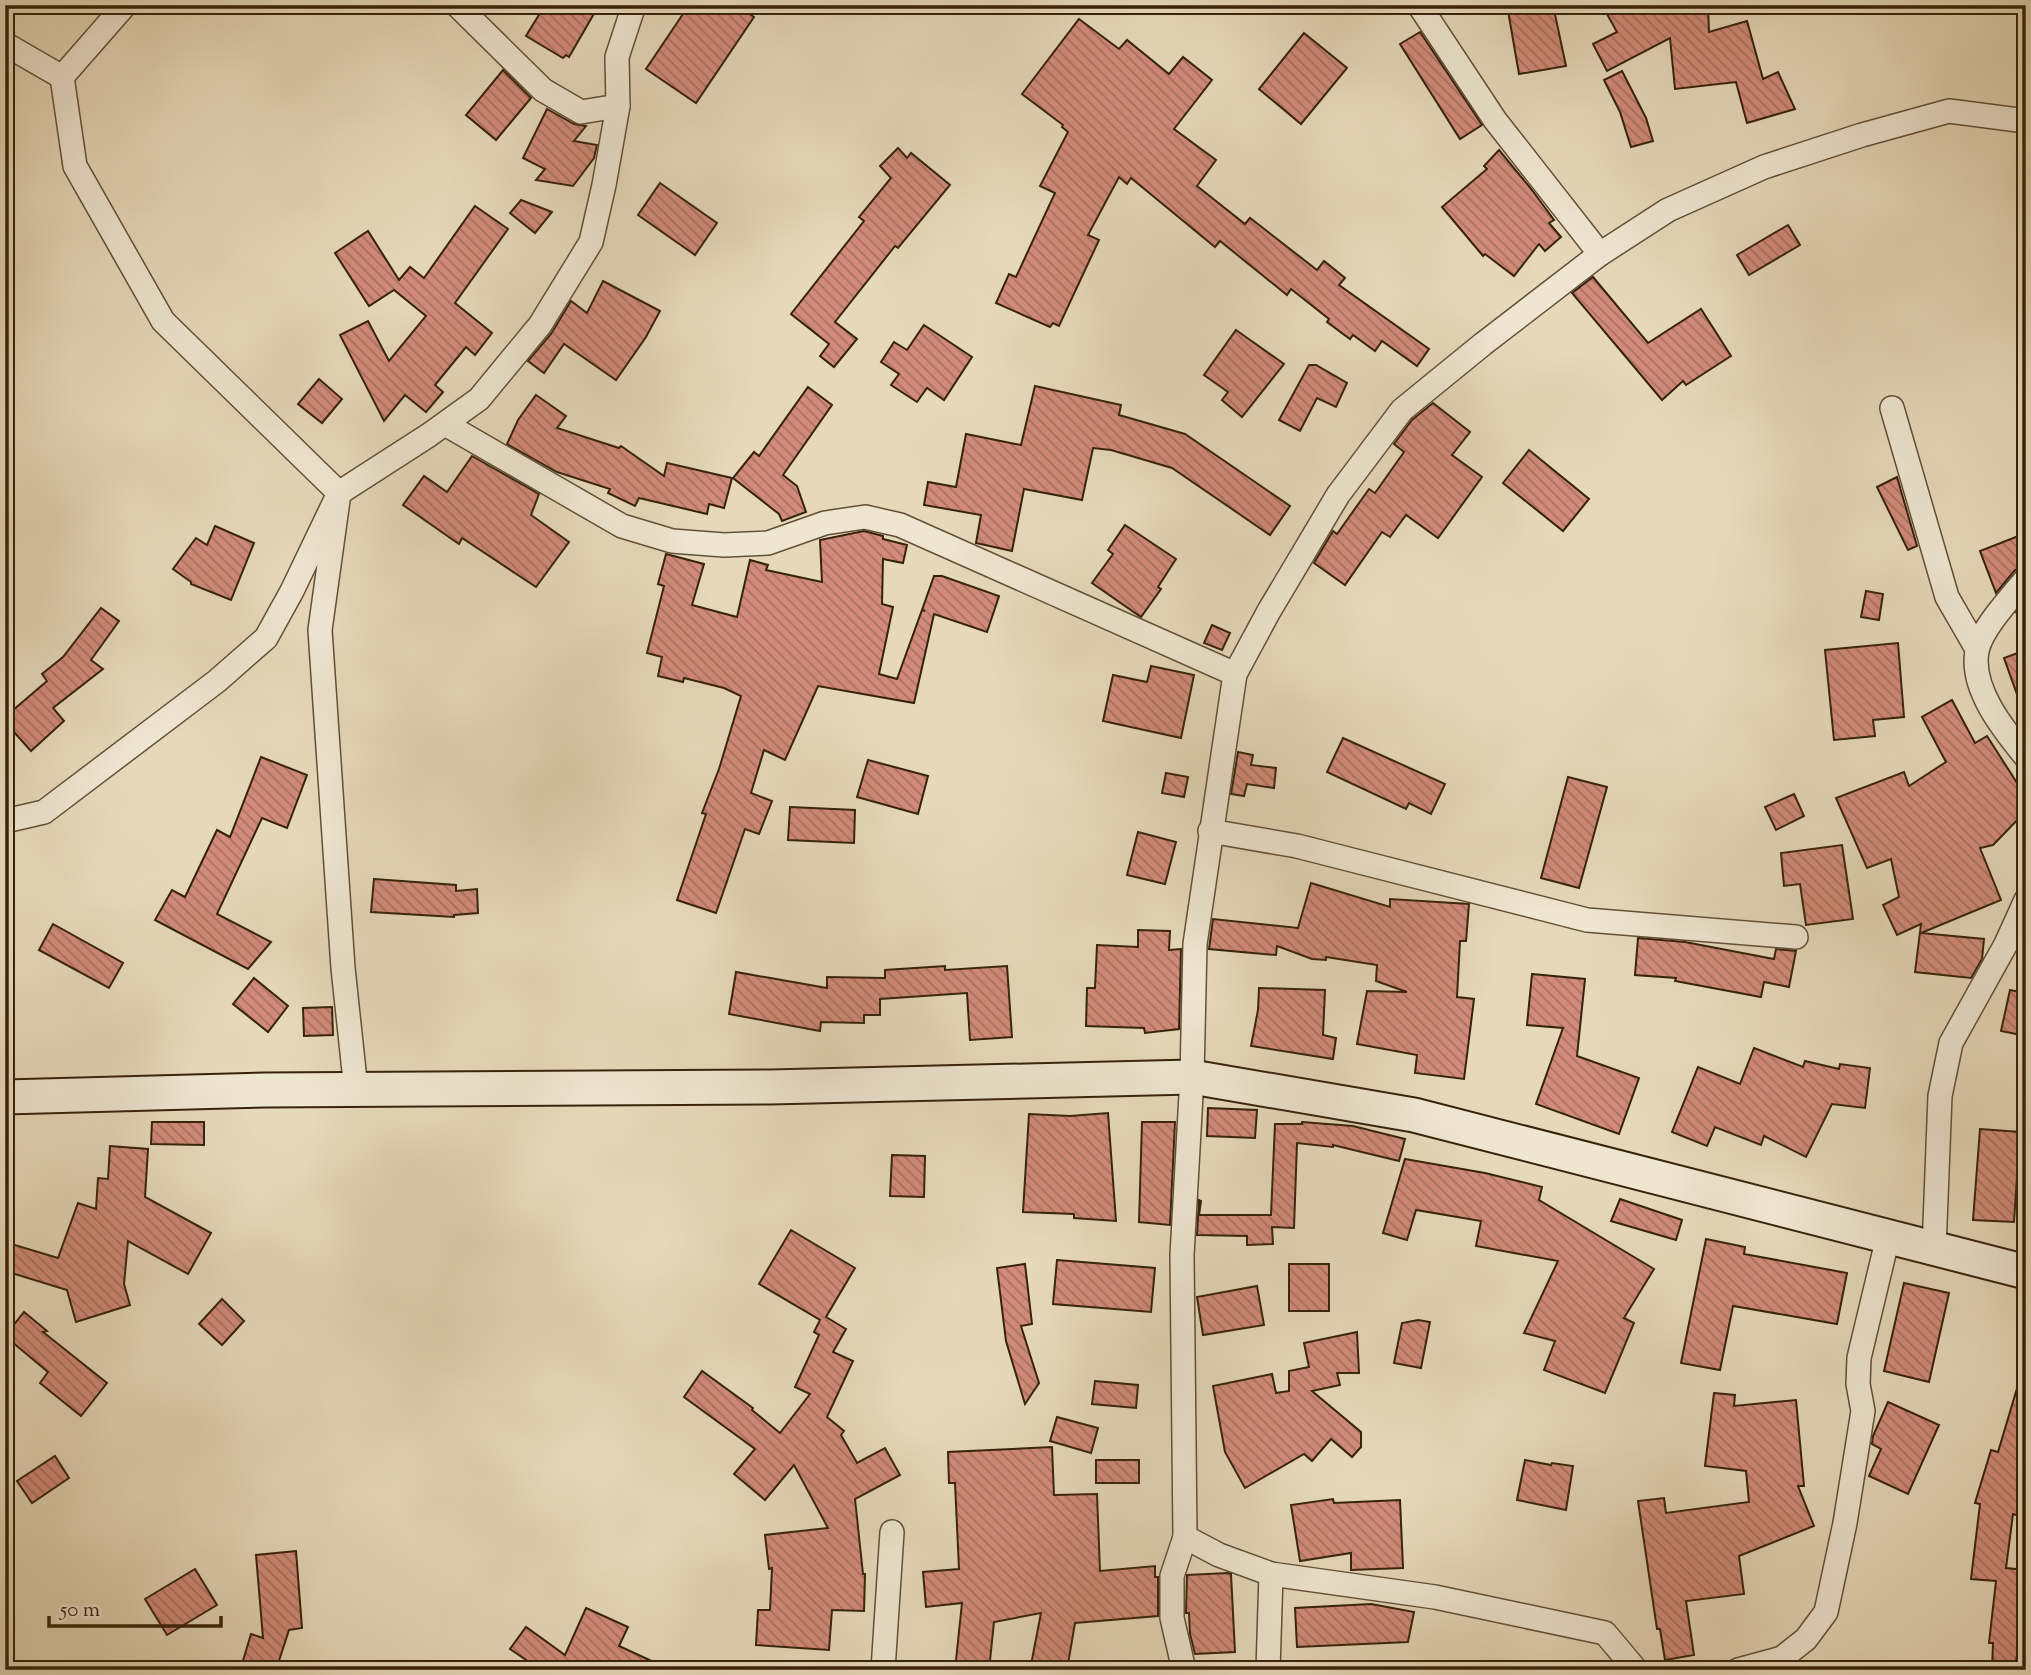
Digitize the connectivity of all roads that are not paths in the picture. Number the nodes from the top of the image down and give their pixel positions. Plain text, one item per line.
1 (125, 5) edge
2 (457, 5) edge
3 (634, 5) edge
4 (1419, 5) edge
5 (5, 44) edge
6 (62, 77) junction
7 (618, 106) junction
8 (2026, 121) edge
9 (1600, 254) junction
10 (1892, 408) dead end
11 (445, 424) junction
12 (339, 493) junction
13 (2026, 579) edge
14 (1977, 649) junction
15 (1235, 674) junction
16 (2026, 757) edge
17 (5, 821) edge
18 (1210, 831) junction
19 (2026, 900) edge
20 (1796, 937) dead end
21 (1192, 1077) junction
22 (356, 1090) junction
23 (5, 1097) edge
24 (1888, 1237) junction
25 (1934, 1249) junction
26 (2026, 1272) edge
27 (892, 1532) dead end
28 (1185, 1537) junction
29 (1270, 1574) junction
30 (883, 1670) edge
31 (1184, 1670) edge
32 (1268, 1670) edge
33 (1636, 1670) edge
34 (1738, 1670) edge

1 - 6 street
2 - 7 street
3 - 7 street
4 - 9 street
5 - 6 street
6 - 12 street
7 - 11 street
8 - 9 street
9 - 15 street
10 - 14 street
11 - 12 street
11 - 15 street
12 - 17 street
12 - 22 street
13 - 14 street
14 - 16 street
15 - 18 street
18 - 20 street
18 - 21 street
19 - 25 street
21 - 22 street
21 - 24 street
21 - 28 street
22 - 23 street
24 - 25 street
24 - 34 street
25 - 26 street
27 - 30 street
28 - 29 street
28 - 31 street
29 - 32 street
29 - 33 street

